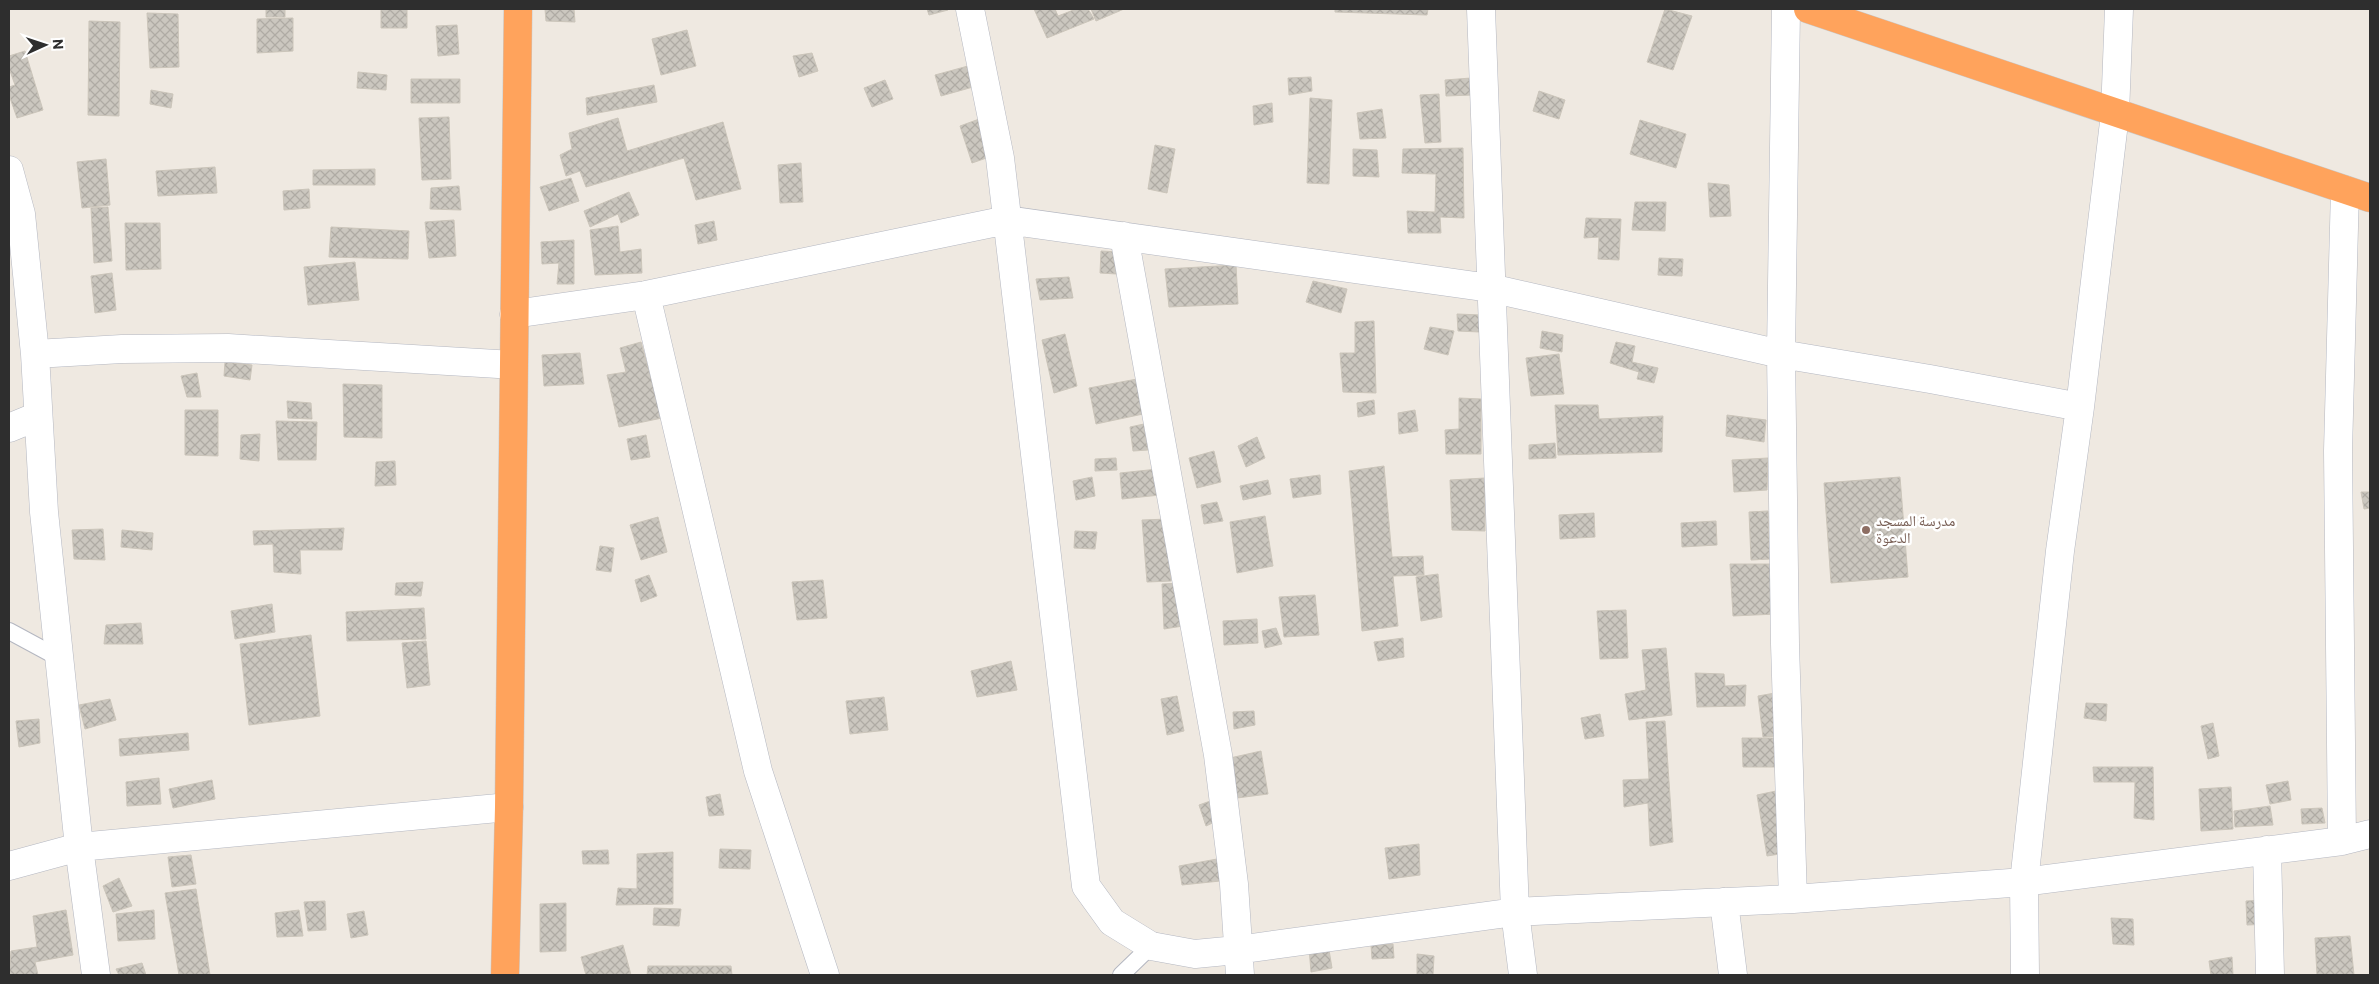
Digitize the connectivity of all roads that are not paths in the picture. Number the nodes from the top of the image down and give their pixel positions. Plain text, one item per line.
1 (518, 9) edge
2 (970, 9) edge
3 (1481, 9) edge
4 (1786, 9) edge
5 (1808, 9) edge
6 (2119, 9) edge
7 (2115, 114) junction
8 (9, 170) edge
9 (2358, 194) edge
10 (1007, 220) junction
11 (1124, 236) junction
12 (1490, 288) junction
13 (646, 295) junction
14 (514, 314) junction
15 (35, 354) junction
16 (1780, 354) junction
17 (513, 366) junction
18 (2080, 407) junction
19 (38, 416) junction
20 (9, 428) edge
21 (9, 631) edge
22 (59, 658) junction
23 (509, 807) junction
24 (2370, 834) edge
25 (2342, 841) junction
26 (79, 846) junction
27 (2267, 850) junction
28 (9, 866) edge
29 (2024, 882) junction
30 (1793, 899) junction
31 (1724, 902) junction
32 (1515, 912) junction
33 (1151, 946) junction
34 (1239, 963) edge
35 (96, 975) edge
36 (505, 975) edge
37 (825, 975) edge
38 (1121, 975) edge
39 (1523, 975) edge
40 (1733, 975) edge
41 (2025, 975) edge
42 (2270, 975) edge

1 - 14 highway
2 - 10 street
3 - 12 street
4 - 16 street
5 - 7 highway
6 - 7 street
7 - 9 highway
7 - 18 street
8 - 15 street
9 - 25 street
10 - 11 street
10 - 13 street
10 - 33 street
11 - 12 street
11 - 34 street
12 - 16 street
12 - 32 street
13 - 14 street
13 - 37 street
14 - 17 highway
15 - 17 street
15 - 19 street
16 - 18 street
16 - 30 street
17 - 23 highway
18 - 29 street
19 - 20 street
19 - 22 street
21 - 22 lane
22 - 26 street
23 - 26 street
23 - 36 highway
24 - 25 street
25 - 27 street
26 - 28 street
26 - 35 street
27 - 29 street
27 - 42 street
29 - 30 street
29 - 41 street
30 - 31 street
31 - 32 street
31 - 40 street
32 - 34 street
32 - 39 street
33 - 34 street
33 - 38 lane

